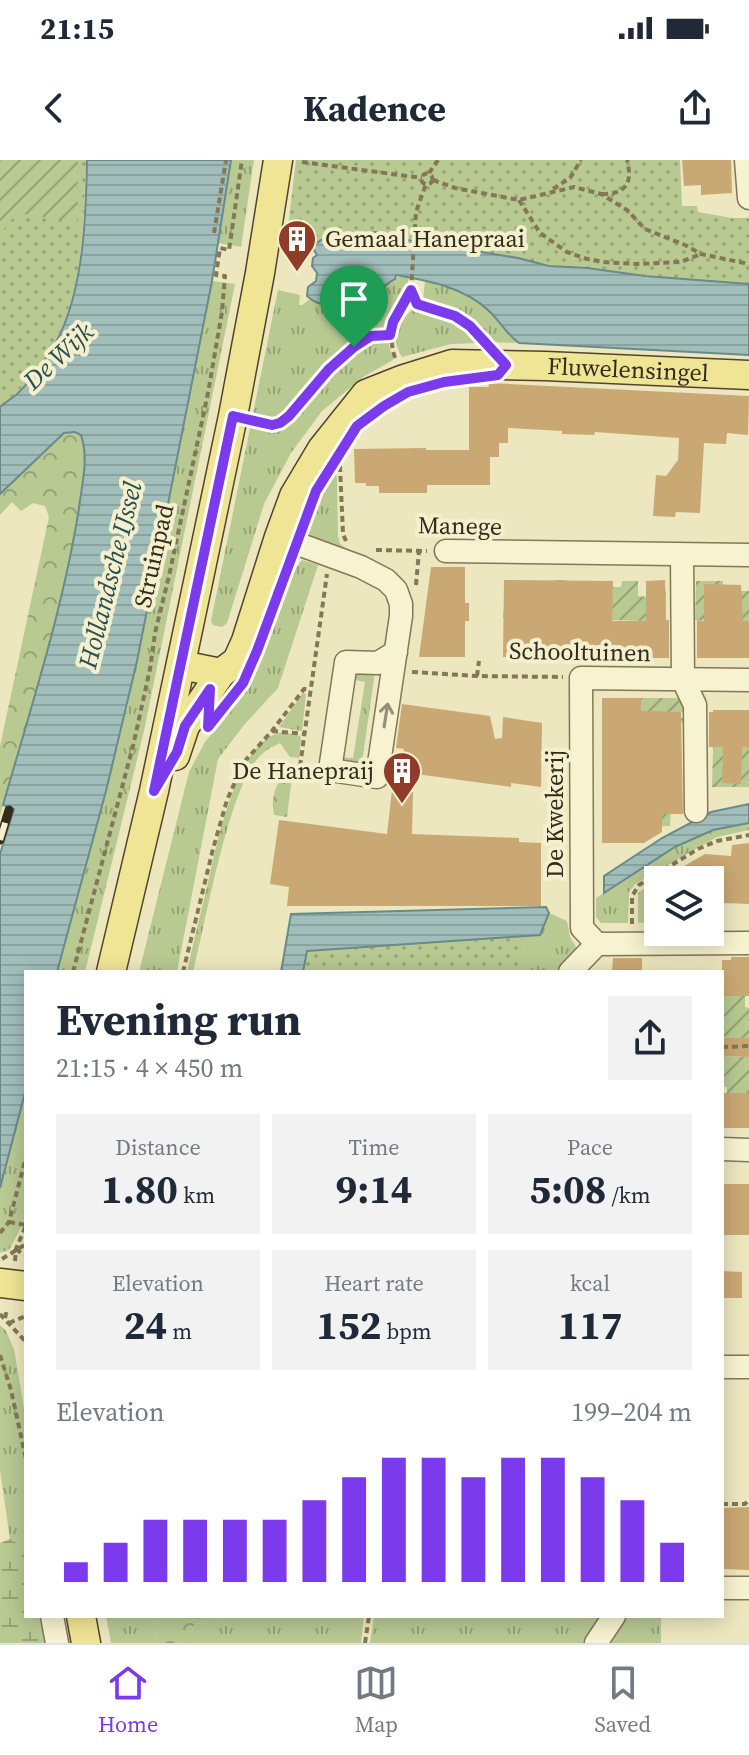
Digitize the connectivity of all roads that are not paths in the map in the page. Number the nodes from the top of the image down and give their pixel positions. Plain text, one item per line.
1 (278, 160) edge
2 (746, 160) edge
3 (749, 198) edge
4 (749, 375) edge
5 (279, 537) junction
6 (446, 551) road end
7 (682, 555) junction
8 (749, 555) edge
9 (396, 652) junction
10 (181, 665) junction
11 (221, 673) junction
12 (581, 678) joint
13 (683, 680) junction
14 (749, 680) edge
15 (154, 791) junction
16 (696, 811) dead end
17 (749, 943) edge
18 (597, 944) junction
19 (111, 970) edge
20 (572, 970) edge
21 (724, 1149) edge
22 (749, 1150) edge
23 (1, 1271) edge
24 (24, 1285) edge
25 (724, 1367) edge
26 (749, 1367) edge
27 (724, 1588) edge
28 (749, 1588) edge
29 (52, 1618) edge
30 (81, 1618) edge
31 (613, 1618) edge
32 (57, 1643) edge
33 (86, 1643) edge
34 (596, 1643) edge

1 - 10 main road
2 - 3 street
4 - 5 main road, Fluwelensingel
5 - 9 street
5 - 11 main road, Fluwelensingel
6 - 7 street, Manege
7 - 8 street, Manege
7 - 13 street
9 -> 9 street
10 - 11 main road
10 - 15 main road
11 - 15 main road, Fluwelensingel
12 - 13 street, Schooltuinen
12 - 18 street, De Kwekerij
13 - 14 street, Schooltuinen
13 - 16 street, Schooltuinen
15 - 19 main road
17 - 18 street
18 - 20 street
21 - 22 street
23 - 24 main road
25 - 26 street
27 - 28 street
29 - 32 street
30 - 33 main road
31 - 34 street

